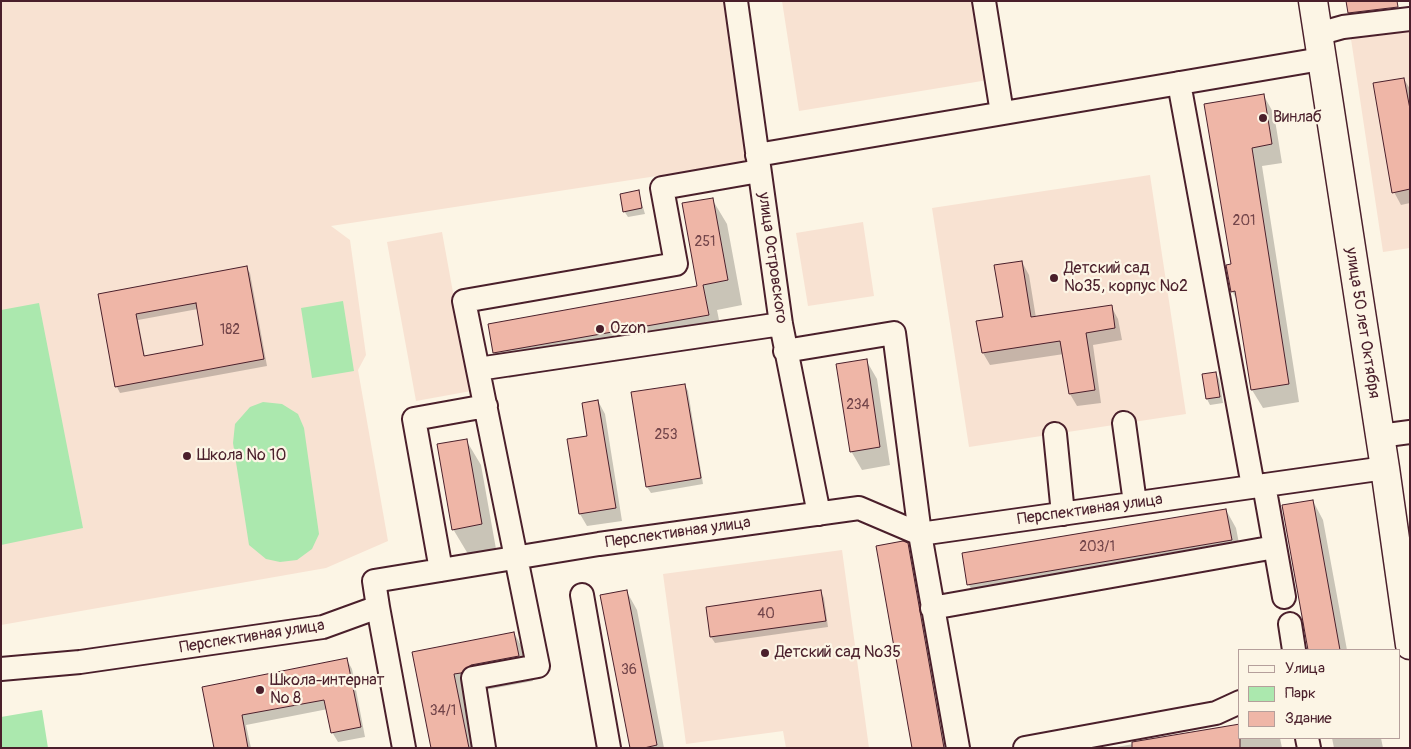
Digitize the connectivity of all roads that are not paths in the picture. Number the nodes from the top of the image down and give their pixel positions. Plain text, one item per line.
1 (736, 1) edge
2 (984, 1) edge
3 (1312, 1) edge
4 (1400, 14) edge
5 (1320, 47) junction
6 (1179, 83) junction
7 (1002, 113) junction
8 (758, 163) junction
9 (781, 324) junction
10 (785, 351) junction
11 (478, 369) junction
12 (486, 406) junction
13 (1124, 423) dead end
14 (1410, 432) edge
15 (1055, 434) dead end
16 (1380, 436) junction
17 (1385, 468) junction
18 (1259, 486) junction
19 (1135, 503) junction
20 (819, 514) junction
21 (1063, 514) junction
22 (920, 534) junction
23 (1275, 547) junction
24 (517, 557) junction
25 (441, 570) junction
26 (582, 594) dead end
27 (1284, 597) dead end
28 (378, 607) junction
29 (932, 608) junction
30 (1290, 624) dead end
31 (1410, 645) edge
32 (1294, 649) edge
33 (1, 669) edge
34 (1238, 703) edge
35 (404, 748) edge
36 (484, 748) edge
37 (610, 748) edge
38 (958, 748) edge
39 (1025, 748) edge

1 - 8 street, улица Островского
2 - 7 street
3 - 5 main road, улица 50 лет Октября
4 - 5 street
5 - 6 street
5 - 16 main road, улица 50 лет Октября
6 - 7 street
6 - 18 street
7 - 8 street
8 - 9 street, улица Островского
8 - 11 street
9 - 10 street, улица Островского
9 - 11 street
10 - 20 street, улица Островского
10 - 22 street
11 - 12 street
12 - 24 street
12 - 25 street
13 - 19 street
14 - 16 street
15 - 21 street
16 - 17 main road, улица 50 лет Октября
17 - 18 street, Перспективная улица
17 - 31 main road, улица 50 лет Октября
18 - 19 street, Перспективная улица
18 - 23 street
19 - 21 street, Перспективная улица
20 - 22 street, Перспективная улица
20 - 24 street, Перспективная улица
21 - 22 street, Перспективная улица
22 - 29 street
23 - 27 street
23 - 29 street
24 - 25 street, Перспективная улица
24 - 36 street
25 - 28 street, Перспективная улица
26 - 37 street
28 - 33 street, Перспективная улица
28 - 35 street
29 - 38 street
30 - 32 street
34 - 39 street

